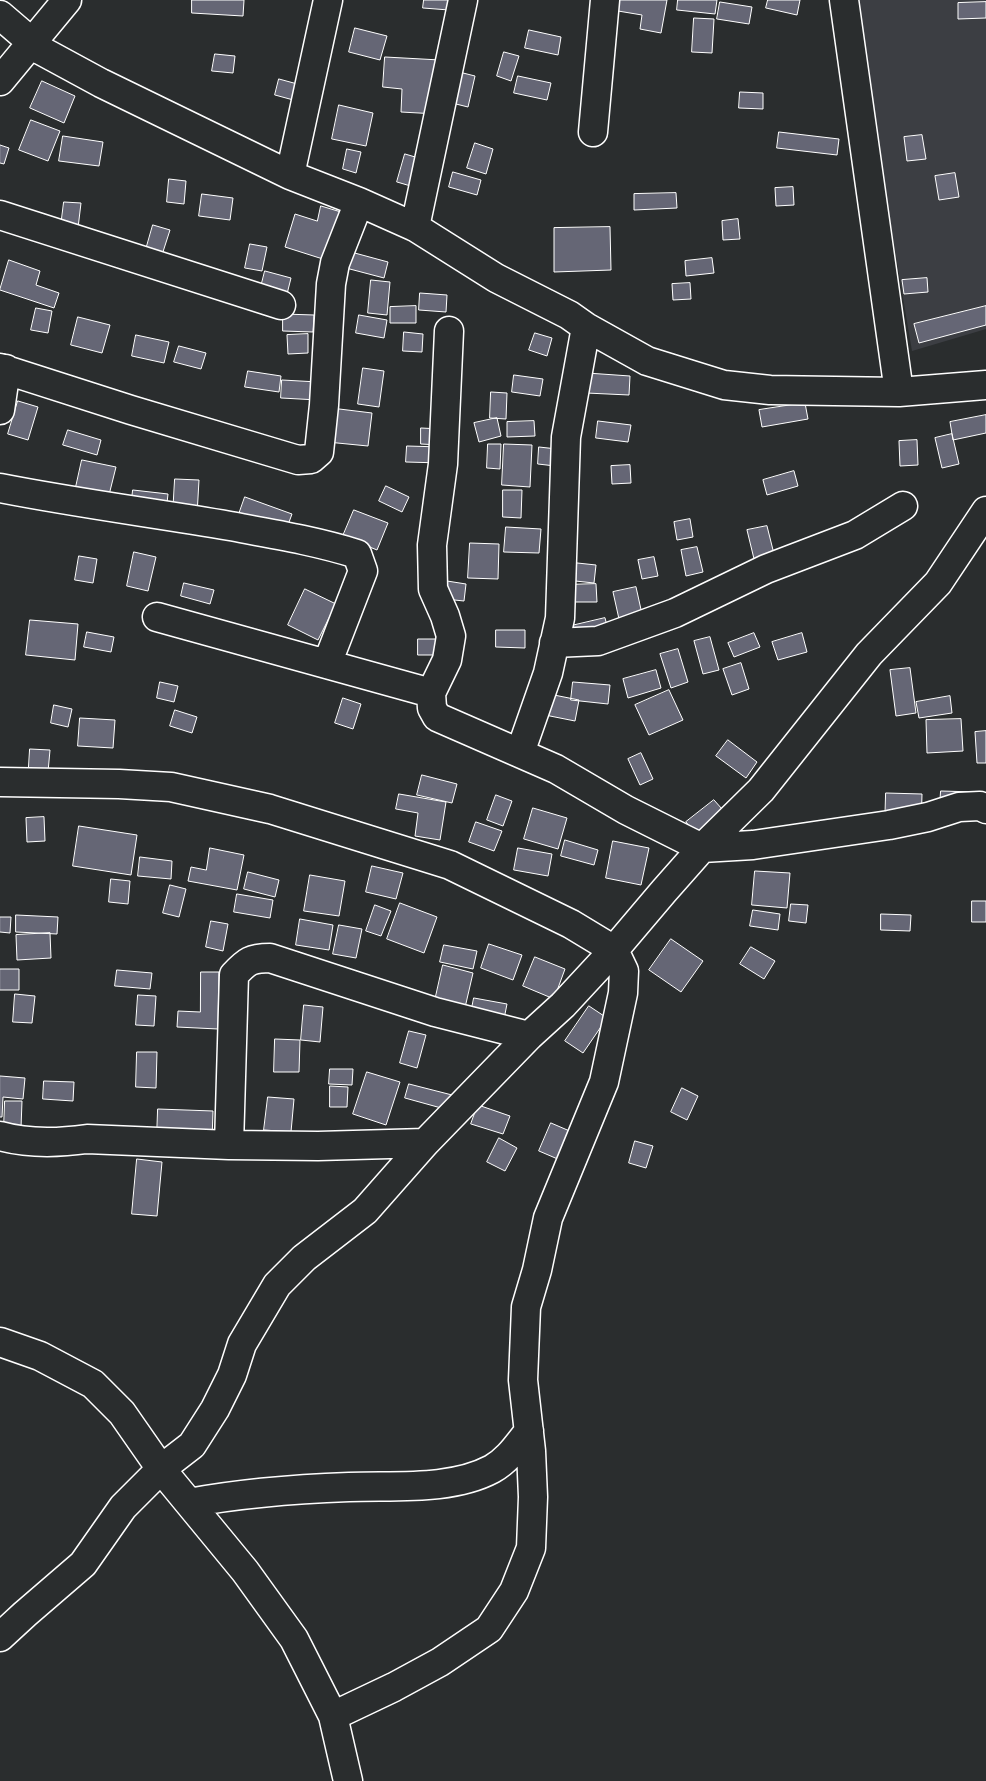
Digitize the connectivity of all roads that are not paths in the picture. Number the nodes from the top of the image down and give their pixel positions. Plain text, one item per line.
1 (68, 0) edge
2 (328, 0) edge
3 (464, 0) edge
4 (605, 0) edge
5 (844, 0) edge
6 (0, 15) edge
7 (32, 42) junction
8 (0, 81) edge
9 (593, 132) dead end
10 (290, 175) junction
11 (359, 202) junction
12 (0, 215) edge
13 (414, 227) junction
14 (281, 305) dead end
15 (586, 327) junction
16 (449, 331) dead end
17 (3, 369) edge
18 (986, 385) edge
19 (899, 392) junction
20 (0, 410) edge
21 (0, 488) edge
22 (903, 506) dead end
23 (986, 511) edge
24 (157, 617) dead end
25 (554, 643) junction
26 (327, 664) junction
27 (431, 693) junction
28 (520, 754) junction
29 (0, 782) edge
30 (986, 809) edge
31 (702, 848) junction
32 (614, 950) junction
33 (529, 1036) junction
34 (0, 1136) edge
35 (425, 1143) junction
36 (229, 1145) junction
37 (0, 1342) edge
38 (529, 1431) junction
39 (161, 1469) junction
40 (189, 1503) junction
41 (0, 1637) edge
42 (333, 1716) junction
43 (348, 1781) edge

1 - 7 street
2 - 10 street
3 - 13 street
4 - 9 street
5 - 19 street
6 - 7 street
7 - 8 street
7 - 10 street
10 - 11 street
11 - 13 street
11 - 17 street
12 - 14 street
13 - 15 street
15 - 19 street
15 - 25 street
16 - 27 street
17 - 20 street
18 - 19 street
21 - 26 street
22 - 25 street
23 - 31 street
24 - 26 street
25 - 28 street
26 - 27 street
27 - 28 street
28 - 31 street
29 - 32 street
30 - 31 street
31 - 32 street
32 - 33 street
32 - 38 street
33 - 35 street
33 - 36 street
34 - 36 street
35 - 36 street
35 - 39 street
37 - 39 street
38 - 40 street
38 - 42 street
39 - 40 street
39 - 41 street
40 - 42 street
42 - 43 street

